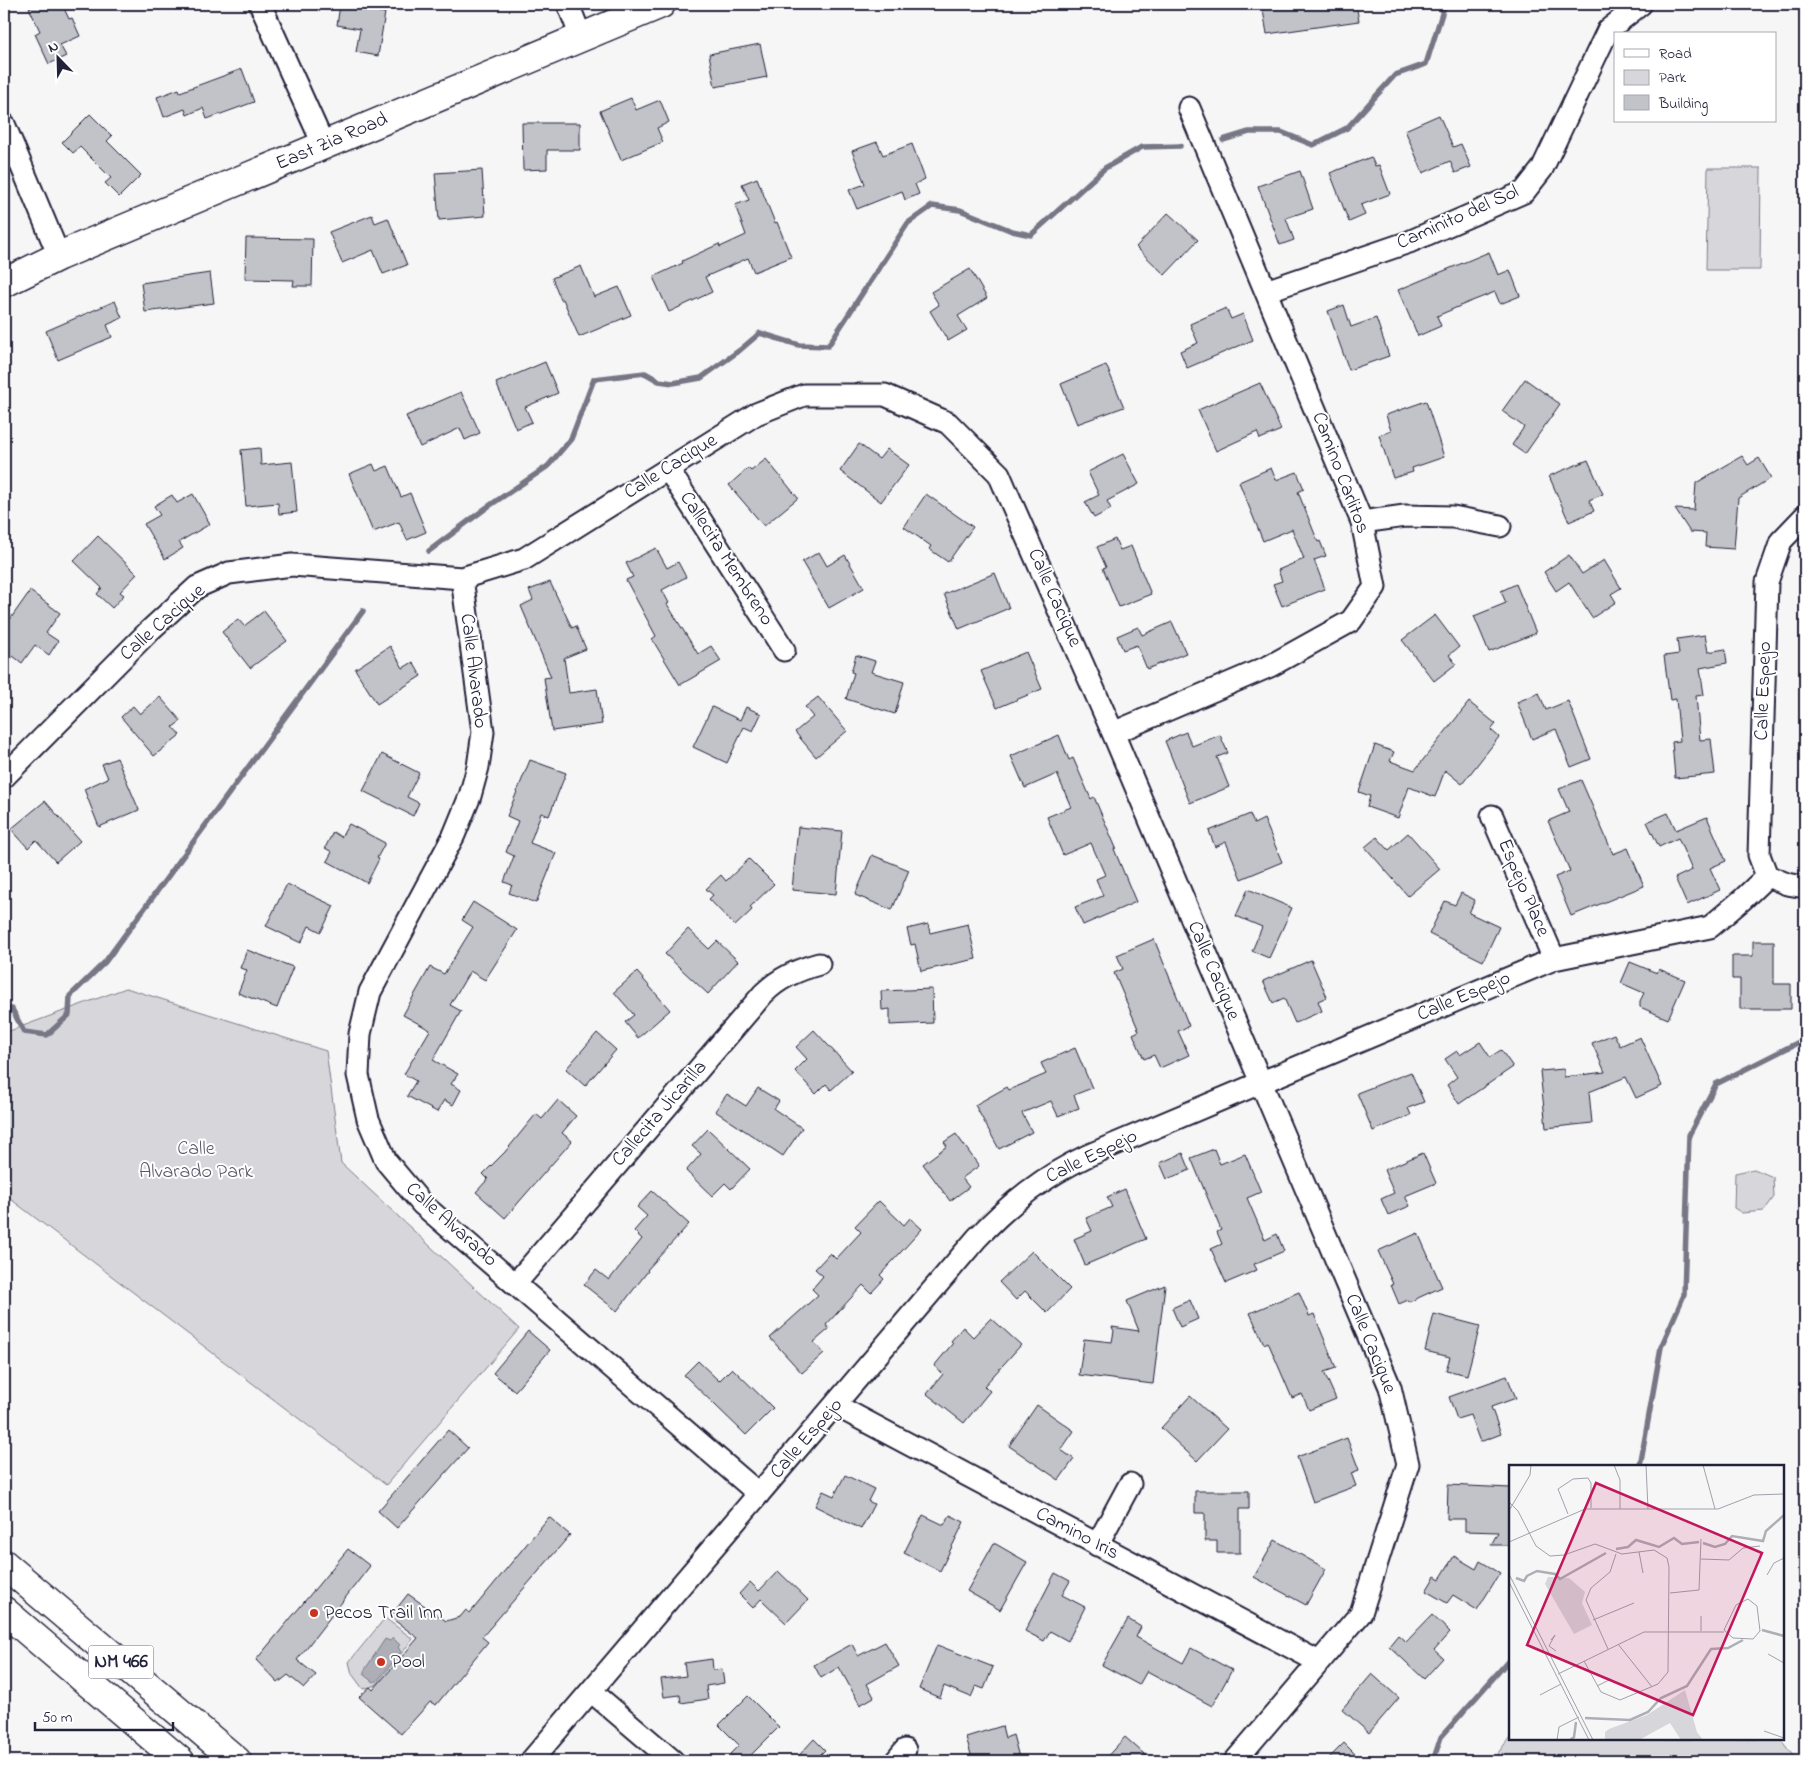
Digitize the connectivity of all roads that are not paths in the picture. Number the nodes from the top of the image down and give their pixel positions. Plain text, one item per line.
1 (260, 4) edge
2 (568, 4) edge
3 (661, 4) edge
4 (1641, 4) edge
5 (581, 37) junction
6 (1189, 108) dead end
7 (4, 124) edge
8 (324, 146) junction
9 (58, 256) junction
10 (4, 283) edge
11 (1266, 291) junction
12 (668, 469) junction
13 (1805, 516) edge
14 (1362, 522) junction
15 (1500, 526) dead end
16 (462, 578) junction
17 (784, 650) dead end
18 (1113, 733) junction
19 (4, 777) edge
20 (1492, 816) dead end
21 (1767, 876) junction
22 (1805, 887) edge
23 (1554, 959) junction
24 (819, 964) dead end
25 (1260, 1083) junction
26 (516, 1283) junction
27 (835, 1405) junction
28 (1130, 1484) dead end
29 (760, 1494) junction
30 (1097, 1545) junction
31 (4, 1564) edge
32 (4, 1611) edge
33 (1319, 1662) junction
34 (591, 1691) junction
35 (180, 1761) edge
36 (237, 1761) edge
37 (531, 1761) edge
38 (673, 1761) edge
39 (1235, 1761) edge

1 - 8 street
2 - 5 street
3 - 5 street, East Zia Road
4 - 11 street, Caminito del Sol
5 - 8 street, East Zia Road
6 - 11 street, Camino Carlitos
7 - 9 street
8 - 9 street, East Zia Road
9 - 10 street, East Zia Road
11 - 14 street, Camino Carlitos
12 - 16 street, Calle Cacique
12 - 17 street, Callecita Membreno
12 - 18 street, Calle Cacique
13 - 21 street, Calle Espejo
14 - 15 street
14 - 18 street, Camino Carlitos
16 - 19 street, Calle Cacique
16 - 26 street, Calle Alvarado
18 - 25 street, Calle Cacique
20 - 23 street, Espejo Place
21 - 22 street
21 - 23 street, Calle Espejo
23 - 25 street, Calle Espejo
24 - 26 street, Callecita Jicarilla
25 - 27 street, Calle Espejo
25 - 33 street, Calle Cacique
26 - 29 street, Calle Alvarado
27 - 29 street, Calle Espejo
27 - 30 street, Camino Iris
28 - 30 street
29 - 34 street, Calle Espejo
30 - 33 street, Camino Iris
31 - 36 street, NM 466
32 - 35 street, NM 466
33 - 39 street, Calle Cacique
34 - 37 street, Calle Espejo
34 - 38 street

